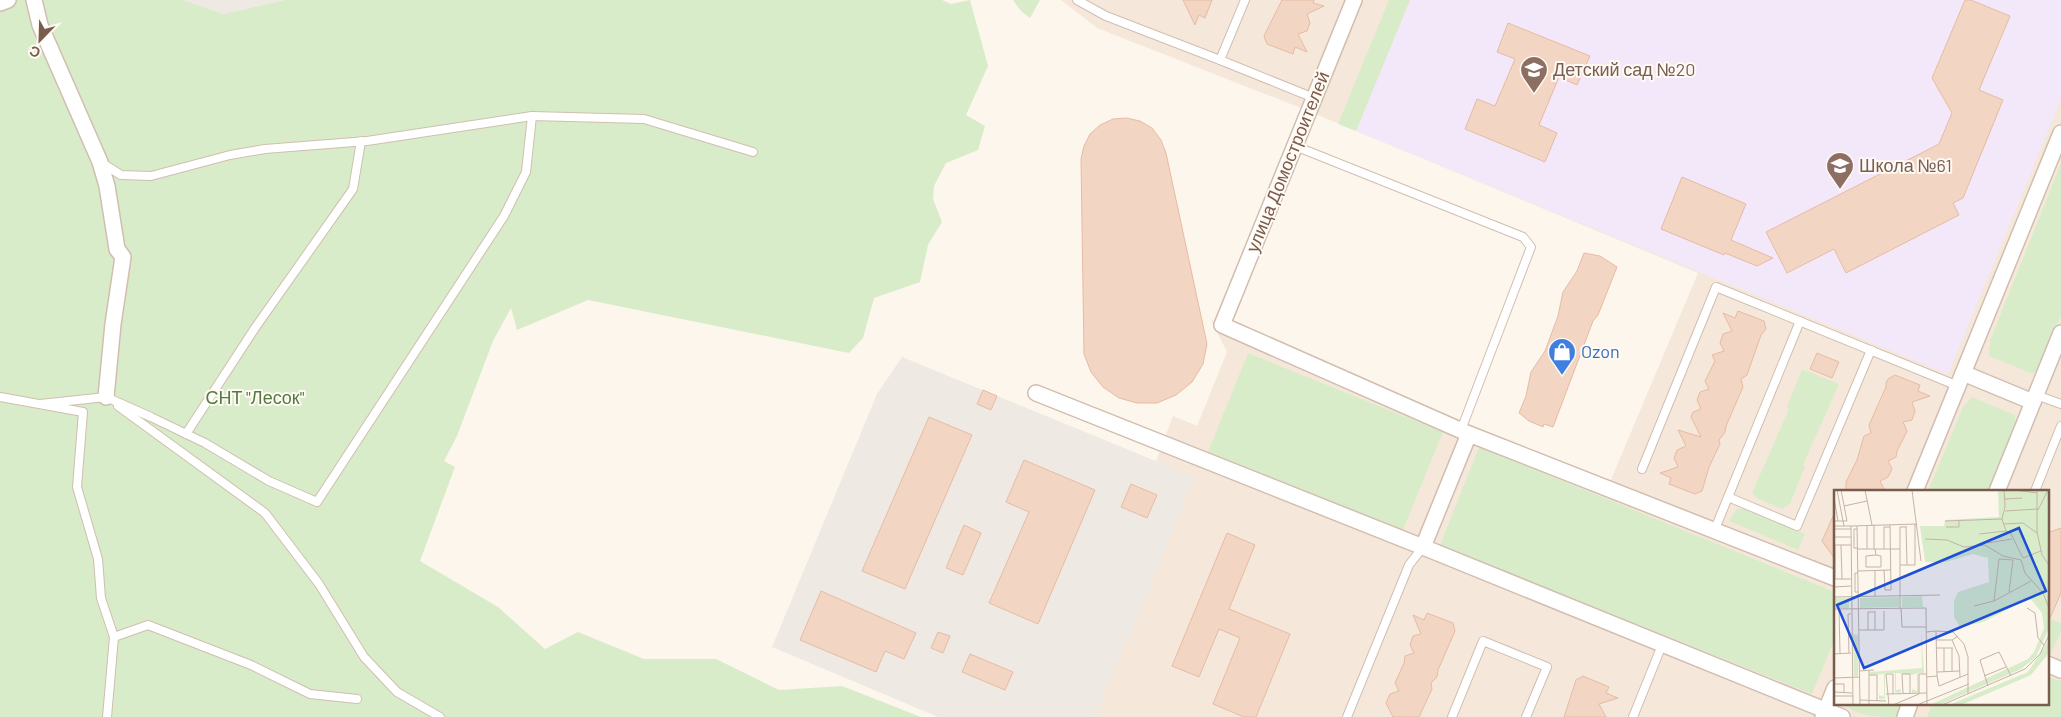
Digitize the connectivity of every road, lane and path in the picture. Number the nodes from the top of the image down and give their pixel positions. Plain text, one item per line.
1 (8, 0) edge
2 (34, 0) edge
3 (1077, 0) edge
4 (1245, 0) edge
5 (1354, 0) edge
6 (0, 3) edge
7 (1220, 60) junction
8 (1314, 98) junction
9 (532, 116) junction
10 (2061, 133) edge
11 (360, 142) junction
12 (1295, 146) junction
13 (754, 152) dead end
14 (100, 162) junction
15 (1800, 321) junction
16 (2061, 333) edge
17 (1871, 350) junction
18 (1960, 380) junction
19 (1036, 393) dead end
20 (0, 397) edge
21 (106, 397) junction
22 (2035, 398) junction
23 (40, 404) junction
24 (2061, 404) edge
25 (2061, 426) edge
26 (1465, 432) junction
27 (186, 434) junction
28 (1642, 469) dead end
29 (1915, 490) edge
30 (1997, 490) edge
31 (2035, 490) edge
32 (1728, 497) junction
33 (1715, 529) junction
34 (1423, 547) junction
35 (1834, 578) edge
36 (114, 637) junction
37 (1662, 645) junction
38 (2048, 664) edge
39 (2061, 670) edge
40 (1834, 690) edge
41 (357, 699) dead end
42 (1910, 704) edge
43 (1824, 714) edge
44 (107, 717) edge
45 (440, 717) edge
46 (1347, 717) edge
47 (1452, 717) edge
48 (1526, 717) edge
49 (1633, 717) edge
50 (1842, 717) edge
51 (1905, 717) edge

1 - 6 street
2 - 14 street
3 - 7 lane
4 - 7 lane
5 - 8 street, улица Домостроителей
7 - 8 lane
8 - 12 street, улица Домостроителей
9 - 11 lane
9 - 13 lane
9 - 27 lane
10 - 18 street
11 - 14 lane
11 - 27 lane
12 - 26 lane
12 - 26 street, улица Домостроителей
14 - 21 street
15 - 17 lane
15 - 28 lane
15 - 32 lane
16 - 22 street
17 - 18 lane
17 - 32 lane
18 - 22 street
18 - 29 street
19 - 34 street
20 - 23 lane
21 - 23 lane
21 - 27 lane
21 - 45 lane
22 - 24 lane
22 - 30 street
23 - 36 lane
25 - 31 lane
26 - 33 street
26 - 34 street
32 - 33 lane
33 - 35 street
34 - 37 street
34 - 46 lane
36 - 41 lane
36 - 44 lane
37 - 43 street
37 - 49 lane
38 - 39 street
40 - 43 street
42 - 51 street
43 - 50 street
47 - 48 lane

